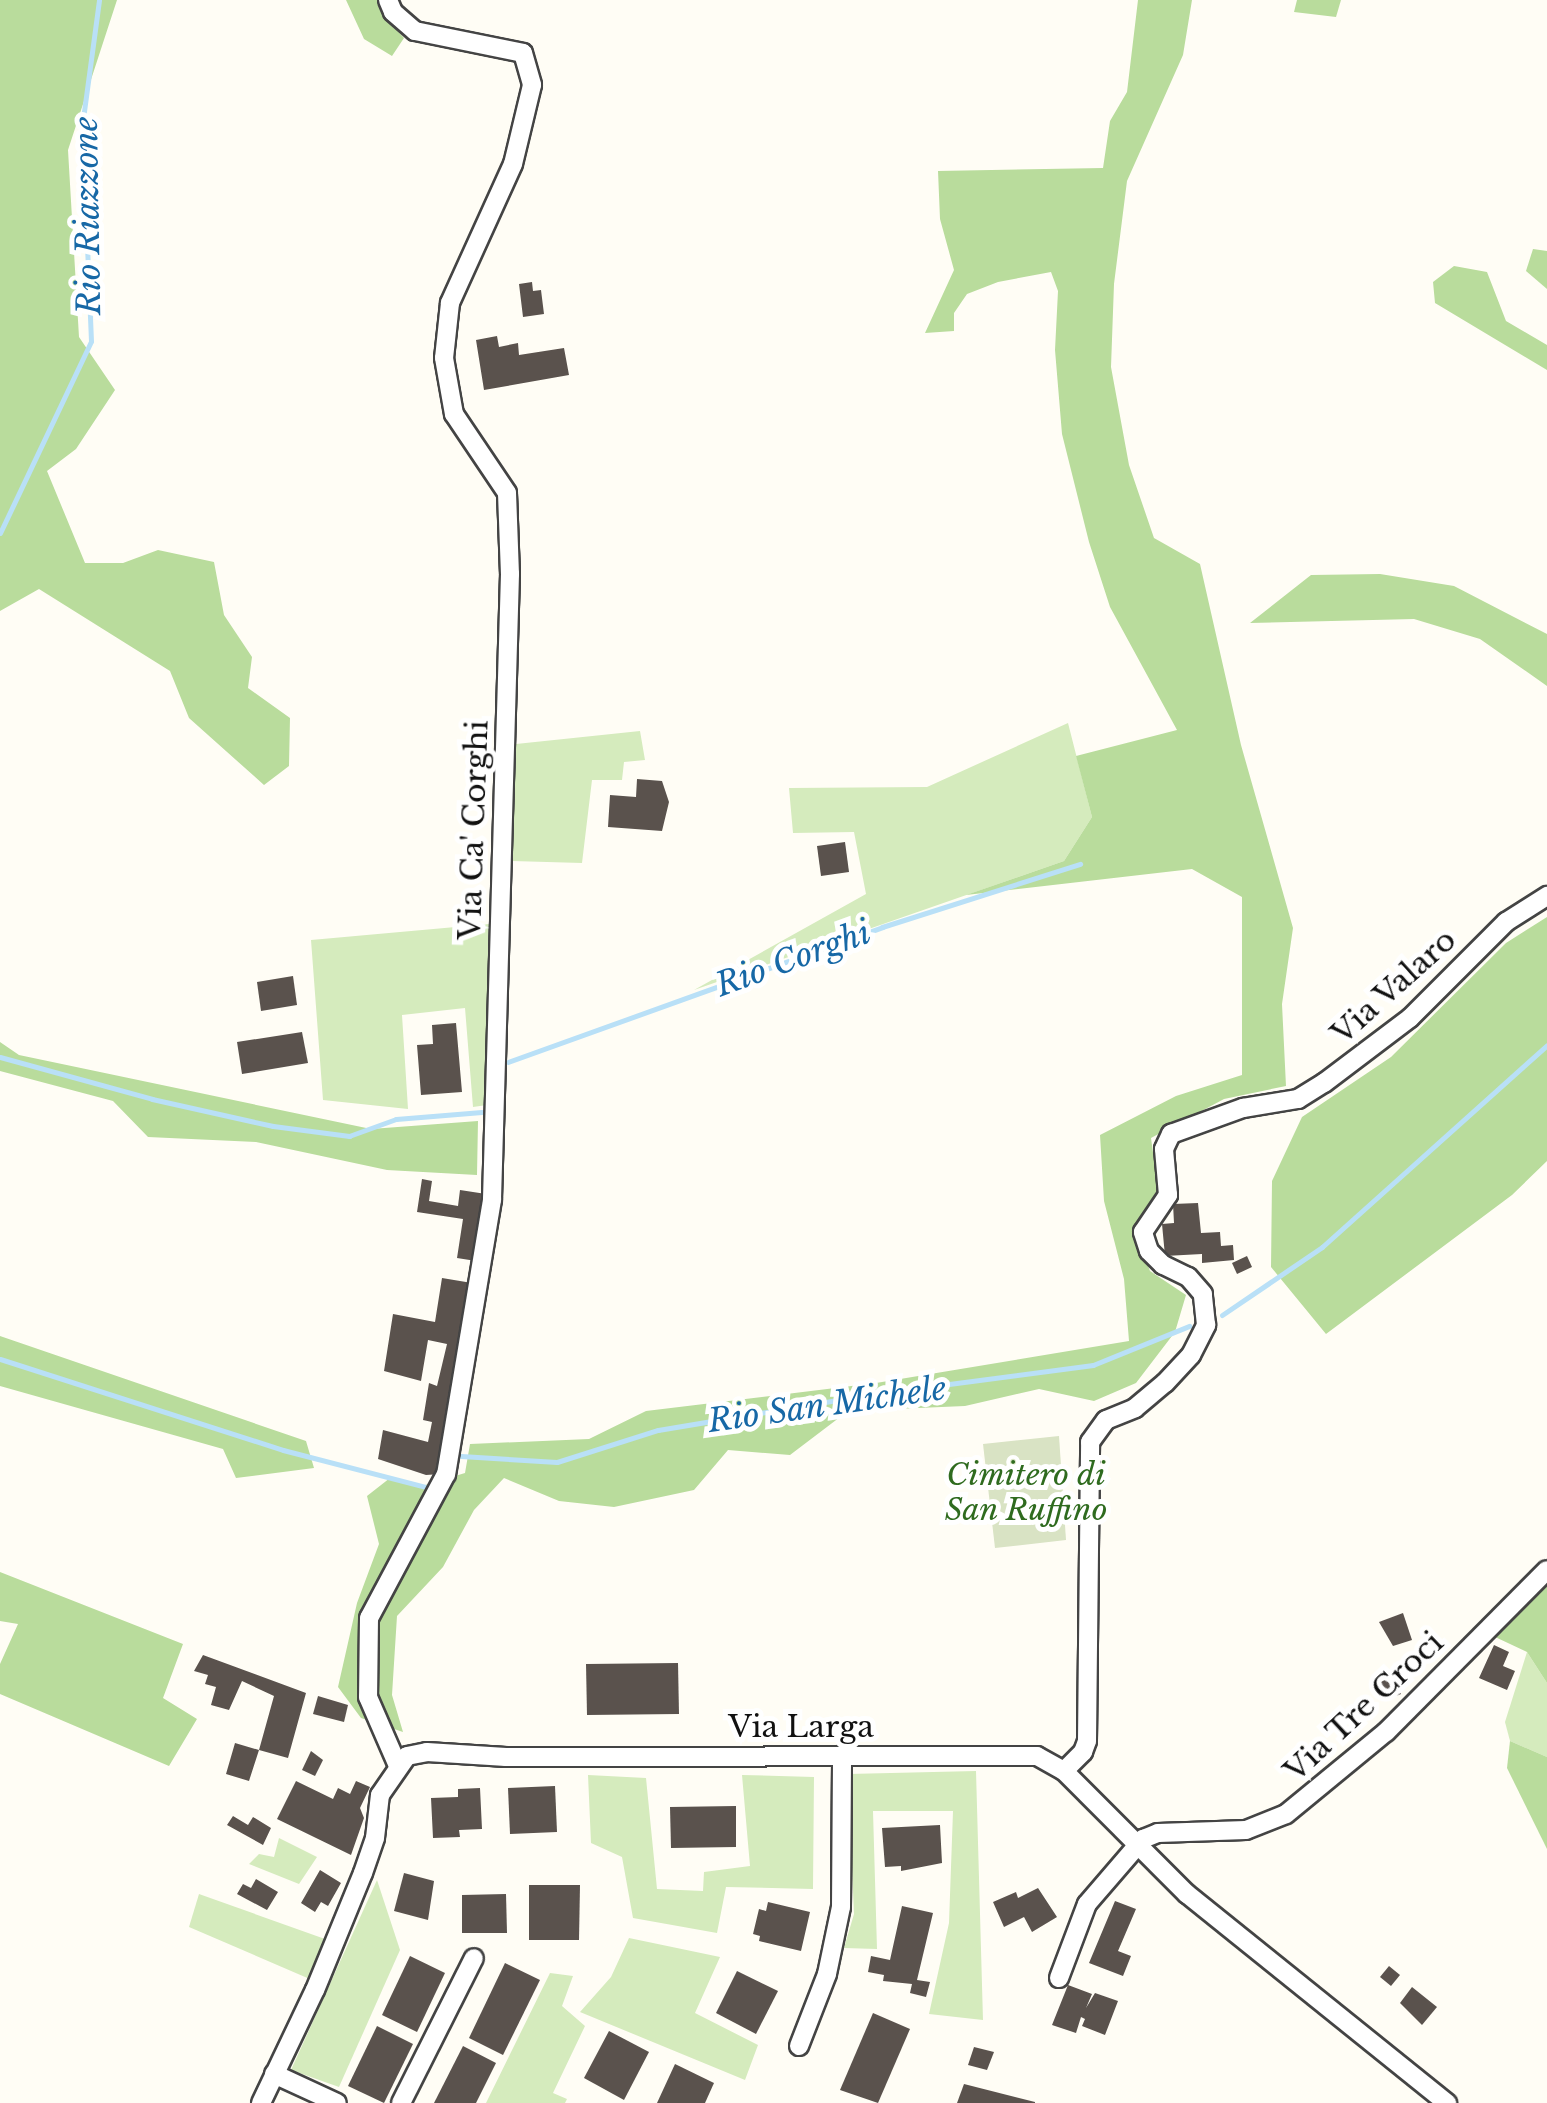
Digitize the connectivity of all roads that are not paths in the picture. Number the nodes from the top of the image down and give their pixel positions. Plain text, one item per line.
1 (388, 0) edge
2 (1547, 896) edge
3 (1547, 1570) edge
4 (842, 1755) junction
5 (398, 1766) junction
6 (1064, 1770) junction
7 (1136, 1848) junction
8 (474, 1958) dead end
9 (1059, 1978) dead end
10 (799, 2046) dead end
11 (274, 2074) junction
12 (261, 2103) edge
13 (338, 2103) edge
14 (401, 2103) edge
15 (1447, 2103) edge

1 - 5 street, Via Ca' Corghi
2 - 6 street, Via Valaro
3 - 7 street, Via Tre Croci
4 - 5 street, Via Larga
4 - 6 street, Via Larga
4 - 10 street
5 - 11 street
6 - 7 street, Via Larga
7 - 9 street
7 - 15 street, Via Larga
8 - 14 street
11 - 12 street
11 - 13 street

